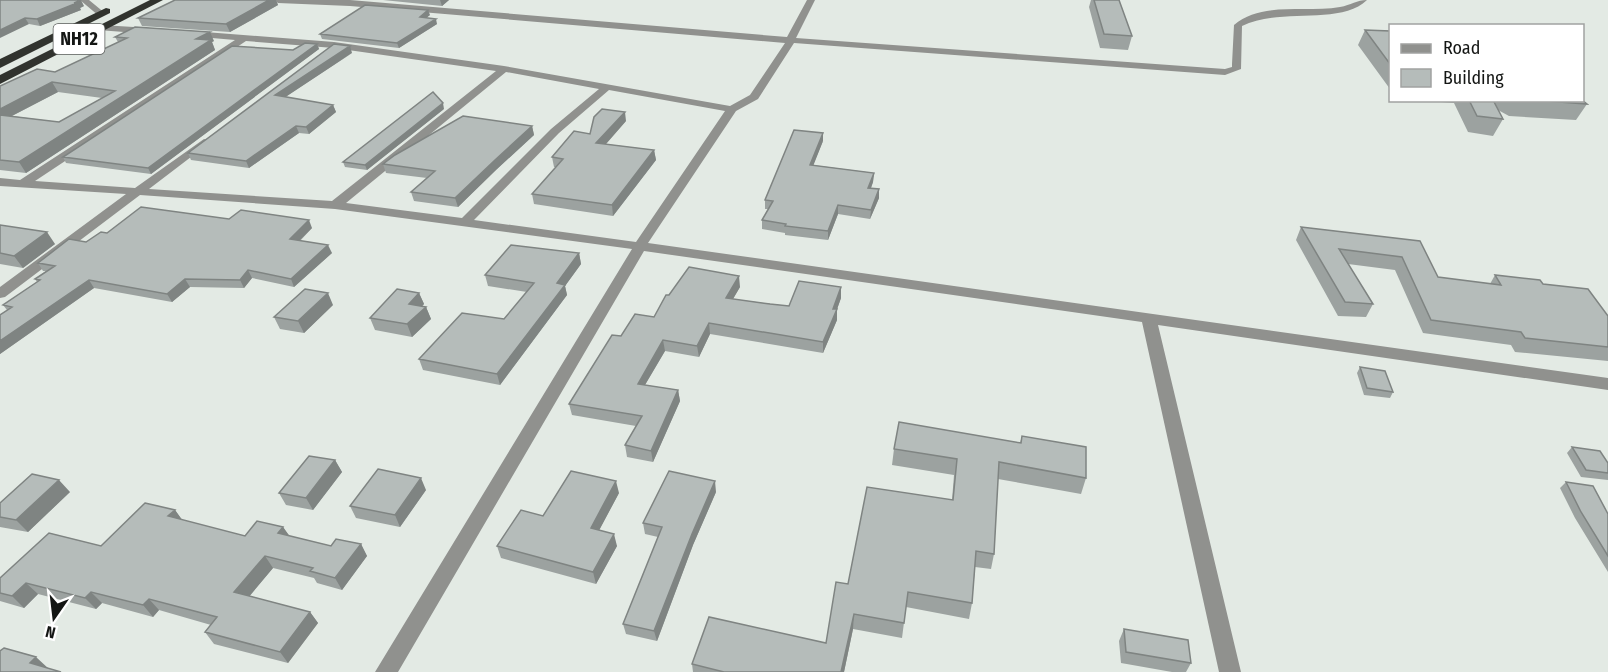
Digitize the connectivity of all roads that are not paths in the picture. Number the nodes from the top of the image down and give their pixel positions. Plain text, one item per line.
1 (84, 0) edge
2 (158, 0) edge
3 (278, 0) edge
4 (811, 0) edge
5 (1363, 0) edge
6 (120, 5) dead end
7 (102, 14) junction
8 (101, 28) junction
9 (160, 32) edge
10 (184, 34) edge
11 (244, 38) junction
12 (791, 40) junction
13 (334, 45) junction
14 (316, 59) edge
15 (0, 64) edge
16 (504, 69) junction
17 (0, 80) edge
18 (607, 87) junction
19 (732, 109) junction
20 (213, 136) edge
21 (0, 182) edge
22 (22, 184) junction
23 (138, 191) junction
24 (335, 205) junction
25 (465, 222) junction
26 (640, 246) junction
27 (0, 294) edge
28 (1149, 319) junction
29 (1608, 384) edge
30 (386, 672) edge
31 (1230, 672) edge

1 - 7 street
2 - 8 highway, NH12
3 - 12 street
4 - 12 street
5 - 12 street
6 - 7 highway, NH12
7 - 15 highway, NH12
8 - 9 street
8 - 17 highway, NH12
10 - 11 street
11 - 13 street
11 - 22 street
12 - 19 street
13 - 14 street
13 - 16 street
16 - 18 street
16 - 24 street
18 - 19 street
18 - 25 street
19 - 26 street
20 - 23 street
21 - 22 street
22 - 23 street
23 - 24 street
23 - 27 street
24 - 25 street
25 - 26 street
26 - 28 street
26 - 30 street
28 - 29 street
28 - 31 street

